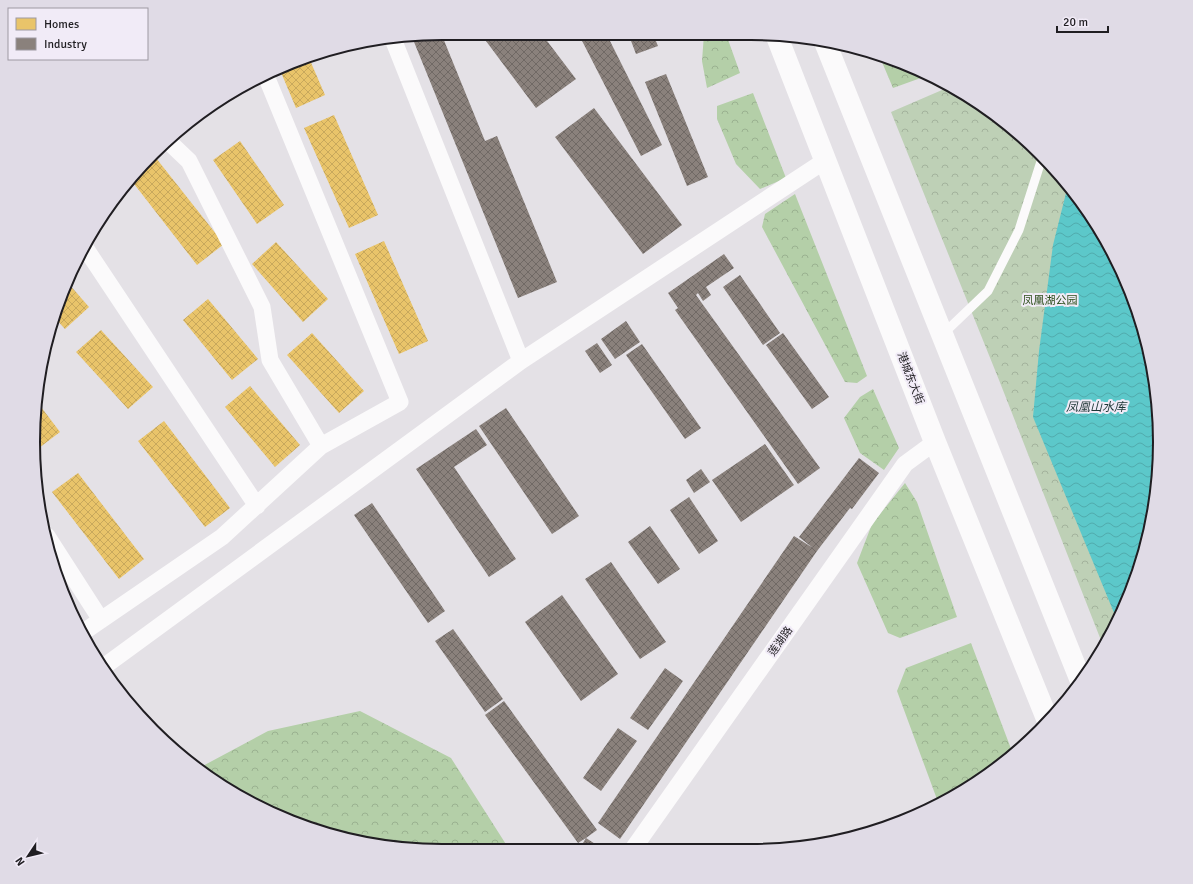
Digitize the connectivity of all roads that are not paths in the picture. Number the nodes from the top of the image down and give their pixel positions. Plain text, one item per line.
1 (779, 41) edge
2 (394, 43) edge
3 (827, 48) edge
4 (267, 80) edge
5 (172, 145) edge
6 (826, 160) junction
7 (1040, 163) edge
8 (88, 252) edge
9 (942, 336) junction
10 (521, 361) junction
11 (936, 442) junction
12 (321, 446) junction
13 (257, 506) junction
14 (54, 548) edge
15 (101, 620) junction
16 (87, 630) edge
17 (107, 664) edge
18 (1078, 675) edge
19 (1046, 715) edge
20 (637, 844) edge

1 - 6 main road, 港城东大街
2 - 10 street
3 - 9 main road
4 - 12 street
5 - 12 street
6 - 10 street
6 - 11 main road, 港城东大街
7 - 9 lane
8 - 13 street
9 - 18 main road
10 - 17 street
11 - 19 main road, 港城东大街
11 - 20 street, 莲湖路
12 - 13 street
13 - 15 street
14 - 15 street
15 - 16 street

